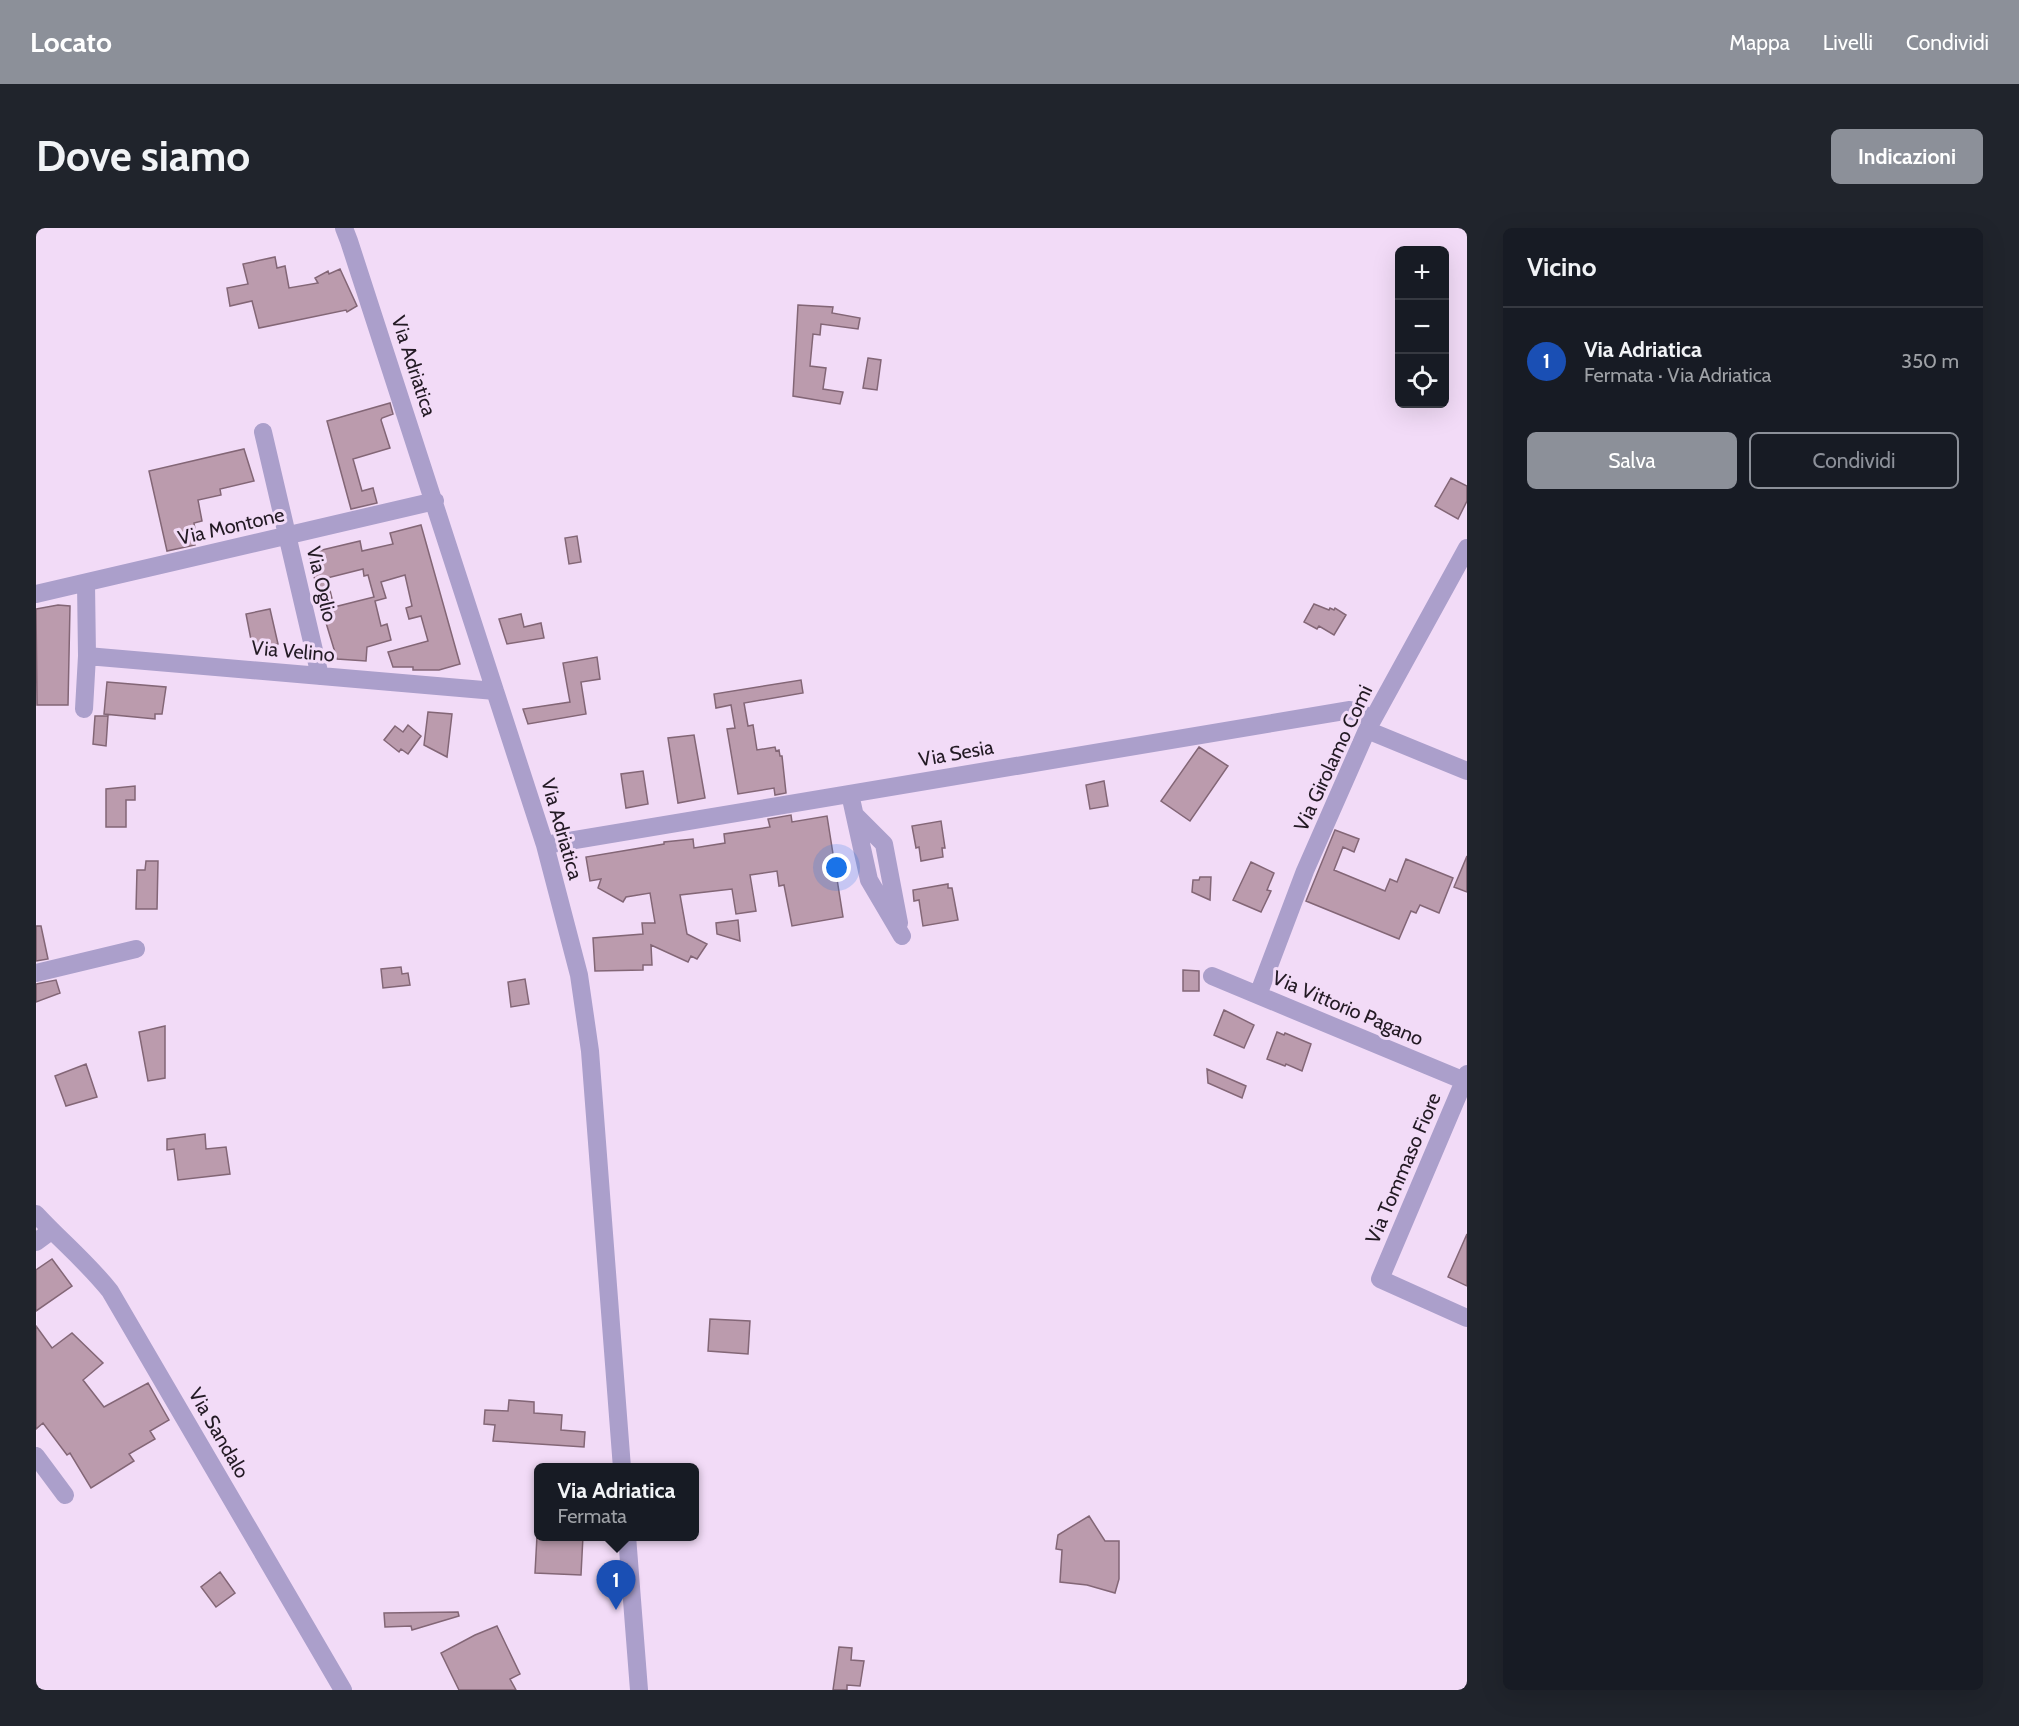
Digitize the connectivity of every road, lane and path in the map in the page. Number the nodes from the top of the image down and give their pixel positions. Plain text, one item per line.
1 (344, 228) edge
2 (263, 432) dead end
3 (435, 501) junction
4 (288, 536) junction
5 (1467, 548) edge
6 (86, 583) junction
7 (36, 594) edge
8 (87, 656) junction
9 (320, 676) junction
10 (495, 691) junction
11 (84, 709) dead end
12 (1370, 724) junction
13 (1467, 771) edge
14 (850, 794) junction
15 (855, 815) junction
16 (545, 845) junction
17 (136, 949) dead end
18 (36, 973) edge
19 (1212, 976) dead end
20 (1258, 995) junction
21 (1466, 1079) edge
22 (36, 1214) edge
23 (51, 1231) junction
24 (36, 1242) edge
25 (1467, 1318) edge
26 (36, 1456) edge
27 (622, 1463) edge
28 (65, 1496) dead end
29 (627, 1541) edge
30 (343, 1690) edge
31 (639, 1690) edge

1 - 3 street, Via Adriatica
2 - 4 street, Via Oglio
3 - 4 street, Via Montone
3 - 10 street, Via Adriatica
4 - 6 street, Via Montone
4 - 9 street, Via Oglio
5 - 12 street, Via Girolamo Comi
6 - 7 street, Via Montone
6 - 8 street
8 - 9 street, Via Velino
8 - 11 street
9 - 10 street, Via Velino
10 - 16 street, Via Adriatica
12 - 13 street, Via Sesia
12 - 14 street, Via Sesia
12 - 20 street, Via Girolamo Comi
14 - 15 street
14 - 16 street, Via Sesia
15 - 15 street
16 - 27 street, Via Adriatica
17 - 18 street
19 - 20 street, Via Vittorio Pagano
20 - 21 street, Via Vittorio Pagano
21 - 25 street, Via Tommaso Fiore
22 - 23 street, Via Sandalo
23 - 24 street
23 - 30 street, Via Sandalo
26 - 28 street
29 - 31 street

